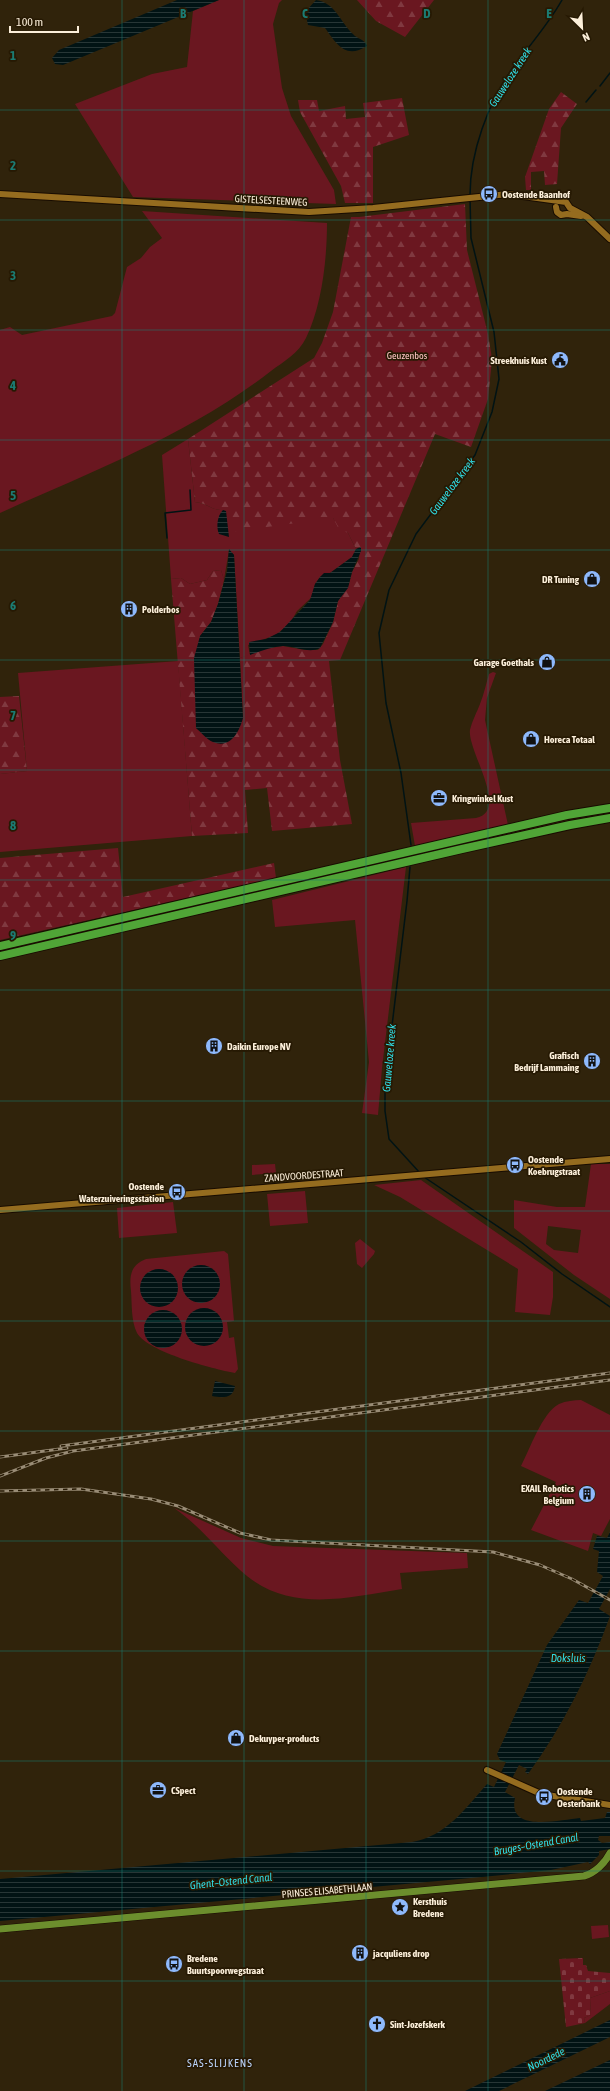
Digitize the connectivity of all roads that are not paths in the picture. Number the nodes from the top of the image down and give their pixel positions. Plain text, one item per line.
1 (0, 194) edge
2 (558, 205) junction
3 (568, 211) junction
4 (610, 239) edge
5 (610, 808) edge
6 (610, 818) edge
7 (0, 946) edge
8 (0, 956) edge
9 (610, 1160) edge
10 (0, 1210) edge
11 (487, 1770) dead end
12 (610, 1805) edge
13 (610, 1853) edge
14 (0, 1929) edge

1 - 2 main road, GISTELSESTEENWEG
2 - 3 main road
2 - 3 main road
3 - 4 main road
5 - 7 highway
6 - 8 highway
9 - 10 main road, ZANDVOORDESTRAAT
11 - 12 main road
13 - 14 main road, PRINSES ELISABETHLAAN

